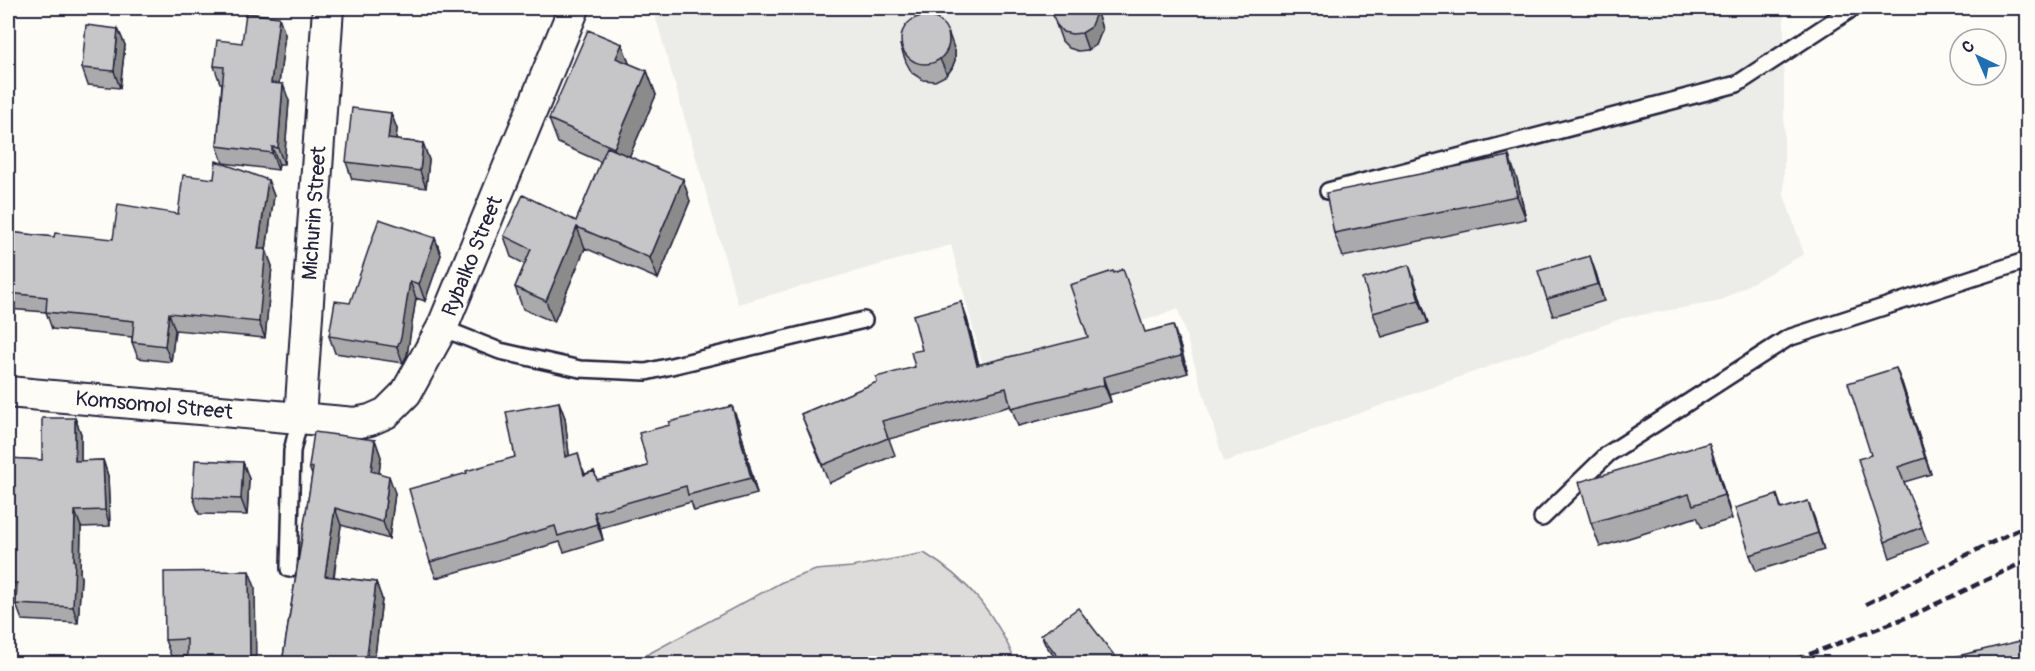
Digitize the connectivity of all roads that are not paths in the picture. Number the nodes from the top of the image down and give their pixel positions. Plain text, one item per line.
1 (328, 8) edge
2 (574, 8) edge
3 (1853, 8) edge
4 (1328, 191) edge
5 (2028, 260) edge
6 (864, 320) dead end
7 (442, 328) junction
8 (8, 392) edge
9 (300, 418) junction
10 (1542, 518) dead end
11 (289, 569) dead end

1 - 9 street, Michurin Street
2 - 7 street, Rybalko Street
3 - 4 lane
5 - 10 lane
6 - 7 lane
7 - 9 street, Rybalko Street
8 - 9 street, Komsomol Street
9 - 11 lane

